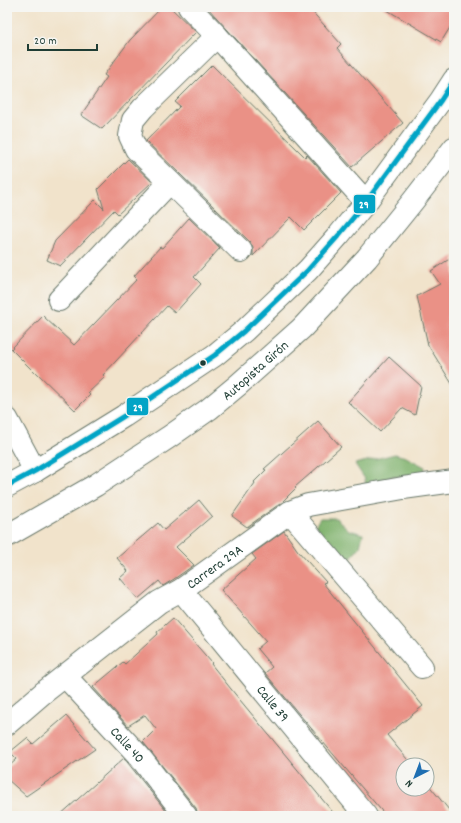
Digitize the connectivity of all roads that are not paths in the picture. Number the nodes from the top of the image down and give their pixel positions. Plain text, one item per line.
1 (189, 7) edge
2 (217, 36) junction
3 (454, 80) edge
4 (454, 148) edge
5 (170, 182) junction
6 (366, 202) junction
7 (241, 251) dead end
8 (59, 300) dead end
9 (7, 419) edge
10 (35, 471) junction
11 (454, 481) edge
12 (7, 486) edge
13 (290, 512) junction
14 (7, 536) edge
15 (180, 590) junction
16 (422, 667) dead end
17 (65, 676) junction
18 (7, 724) edge
19 (186, 816) edge
20 (366, 816) edge

1 - 2 main road
2 - 5 main road
2 - 6 main road
3 - 6 main road
4 - 14 main road, Autopista Girón
5 - 7 main road
5 - 8 main road
6 - 10 main road
9 - 10 main road
10 - 12 main road
11 - 13 main road, Carrera 29A
13 - 15 main road, Carrera 29A
13 - 16 main road
15 - 17 main road, Carrera 29A
15 - 20 main road, Calle 39
17 - 18 main road, Carrera 29A
17 - 19 main road, Calle 40

